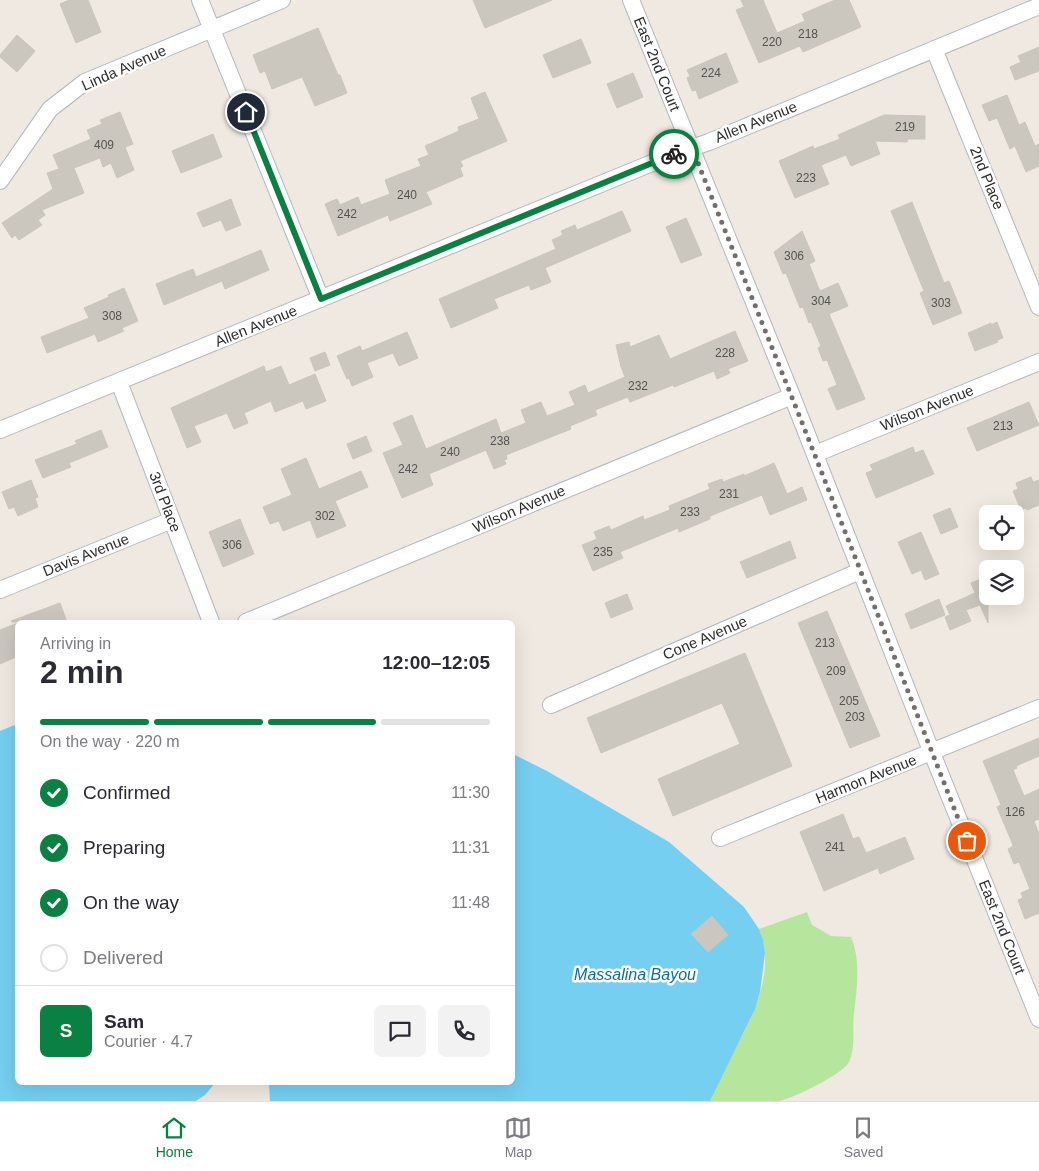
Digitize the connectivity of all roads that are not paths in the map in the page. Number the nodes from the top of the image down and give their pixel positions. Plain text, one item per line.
1 (200, 0) edge
2 (282, 0) edge
3 (631, 0) edge
4 (1039, 6) edge
5 (212, 29) junction
6 (934, 49) junction
7 (692, 148) junction
8 (0, 181) edge
9 (321, 299) junction
10 (1039, 307) edge
11 (1039, 362) edge
12 (119, 382) junction
13 (792, 396) junction
14 (0, 430) edge
15 (815, 454) junction
16 (172, 520) junction
17 (860, 571) junction
18 (0, 590) edge
19 (210, 620) edge
20 (251, 620) edge
21 (550, 705) dead end
22 (1039, 708) edge
23 (932, 752) junction
24 (720, 838) dead end
25 (1039, 1019) edge

1 - 5 street
2 - 5 street, Linda Avenue
3 - 7 street, East 2nd Court
4 - 6 street, Allen Avenue
5 - 8 street, Linda Avenue
5 - 9 street
6 - 7 street, Allen Avenue
6 - 10 street, 2nd Place
7 - 9 street, Allen Avenue
7 - 13 street, East 2nd Court
9 - 12 street, Allen Avenue
11 - 15 street, Wilson Avenue
12 - 14 street, Allen Avenue
12 - 16 street, 3rd Place
13 - 15 street, East 2nd Court
13 - 20 street, Wilson Avenue
15 - 17 street, East 2nd Court
16 - 18 street, Davis Avenue
16 - 19 street, 3rd Place
17 - 21 street, Cone Avenue
17 - 23 street, East 2nd Court
22 - 23 street, Harmon Avenue
23 - 24 street, Harmon Avenue
23 - 25 street, East 2nd Court

